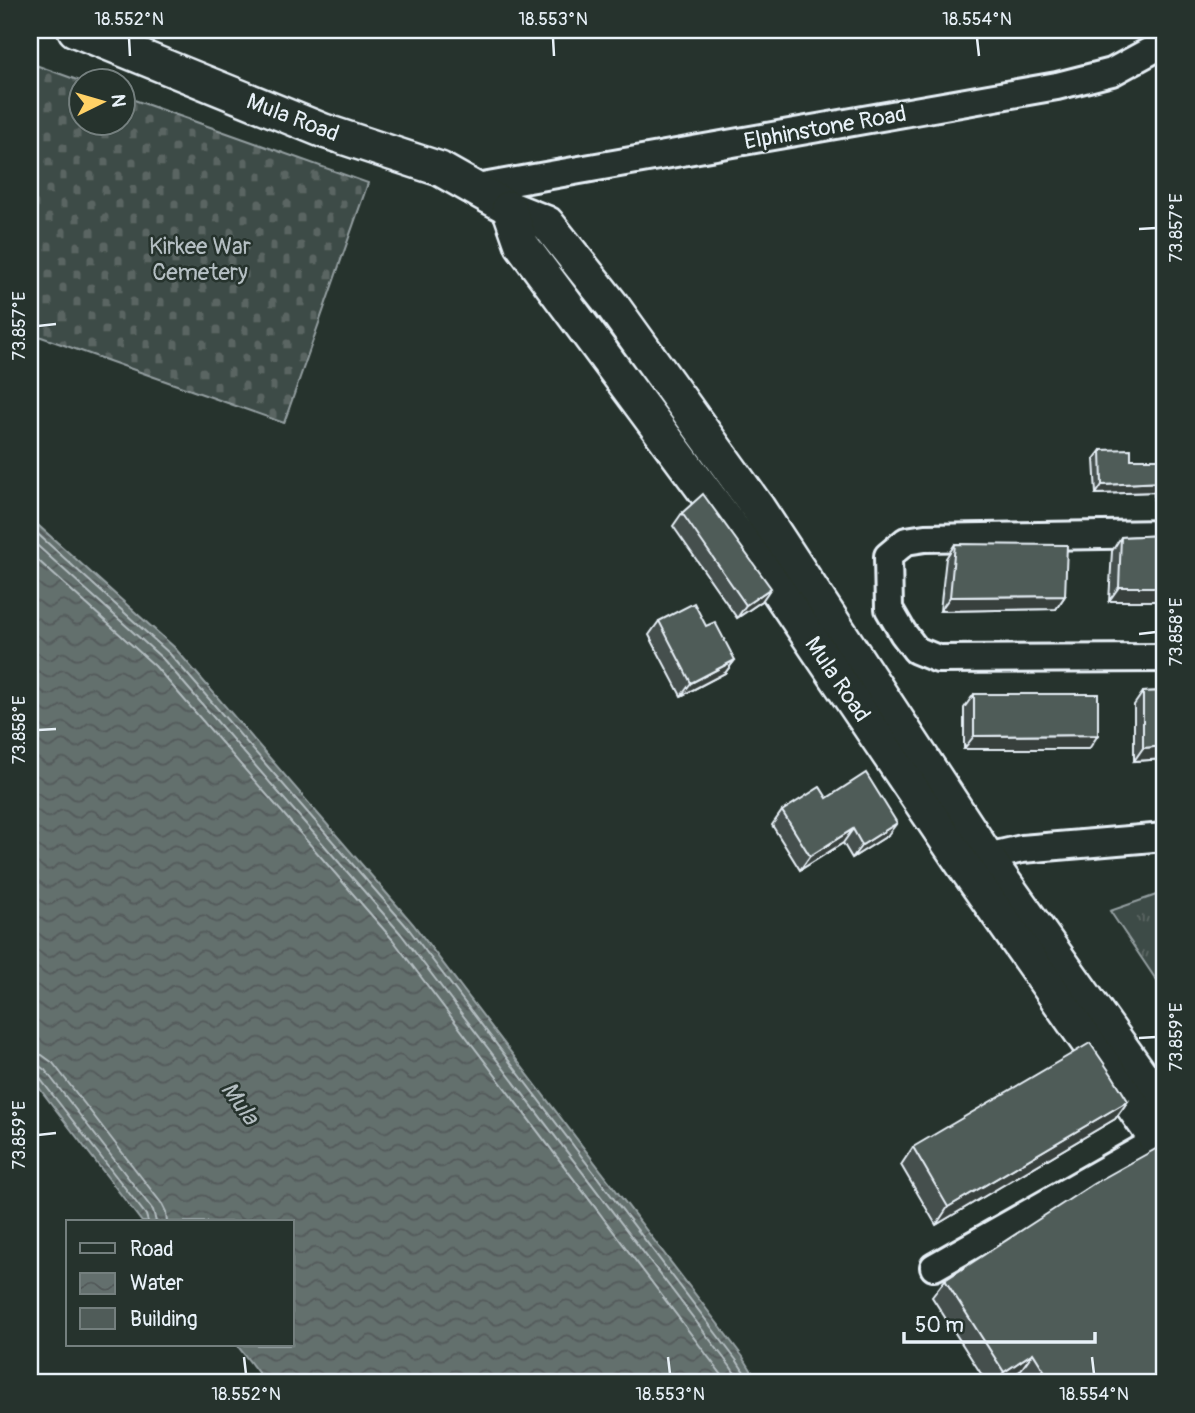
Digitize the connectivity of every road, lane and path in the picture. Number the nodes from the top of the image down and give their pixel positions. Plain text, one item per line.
1 (75, 30) edge
2 (1165, 43) edge
3 (477, 188) junction
4 (509, 208) junction
5 (720, 456) junction
6 (693, 475) junction
7 (1165, 534) edge
8 (820, 627) junction
9 (1165, 658) edge
10 (1165, 837) edge
11 (975, 860) junction
12 (1165, 1109) edge
13 (1163, 1143) edge
14 (934, 1267) dead end

1 - 3 main road, Mula Road
2 - 3 street, Elphinstone Road
3 - 4 main road, Mula Road
4 - 5 main road, Mula Road
4 - 6 main road, Mula Road
5 - 6 main road
5 - 8 main road, Mula Road
6 - 8 main road, Mula Road
7 - 9 street
8 - 11 main road, Mula Road
10 - 11 street
11 - 12 main road, Mula Road
11 - 13 main road, Mula Road
13 - 14 street

